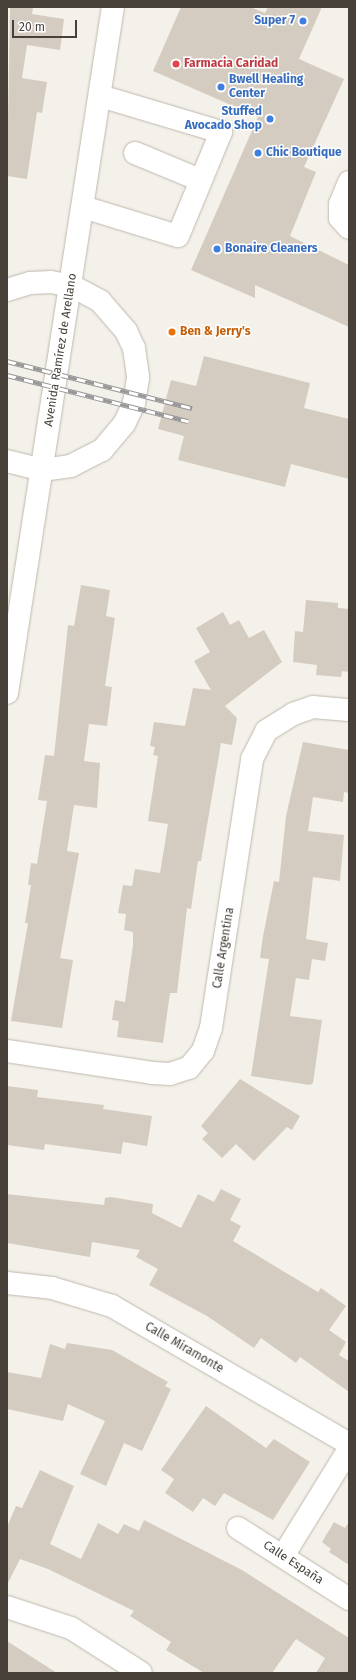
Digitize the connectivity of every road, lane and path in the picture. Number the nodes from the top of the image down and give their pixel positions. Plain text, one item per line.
1 (113, 7) edge
2 (100, 96) junction
3 (135, 153) dead end
4 (200, 180) junction
5 (349, 182) edge
6 (83, 207) junction
7 (349, 228) edge
8 (72, 286) junction
9 (7, 290) edge
10 (7, 461) edge
11 (43, 470) junction
12 (7, 693) edge
13 (349, 710) edge
14 (7, 1051) edge
15 (7, 1283) edge
16 (349, 1444) edge
17 (349, 1449) edge
18 (238, 1528) dead end
19 (283, 1556) junction
20 (349, 1599) edge
21 (7, 1607) edge
22 (141, 1673) edge

1 - 2 street, Avenida Ramírez de Arellano
2 - 4 street
2 - 6 street, Avenida Ramírez de Arellano
3 - 4 street
4 - 6 street
5 - 7 street
6 - 8 street, Avenida Ramírez de Arellano
8 - 9 street
8 - 11 street, Avenida Ramírez de Arellano
8 - 11 street
10 - 11 street
11 - 12 street, Avenida Ramírez de Arellano
13 - 14 street, Calle Argentina
15 - 16 street, Calle Miramonte
17 - 19 street
18 - 19 street, Calle España
19 - 20 street, Calle España
21 - 22 street

